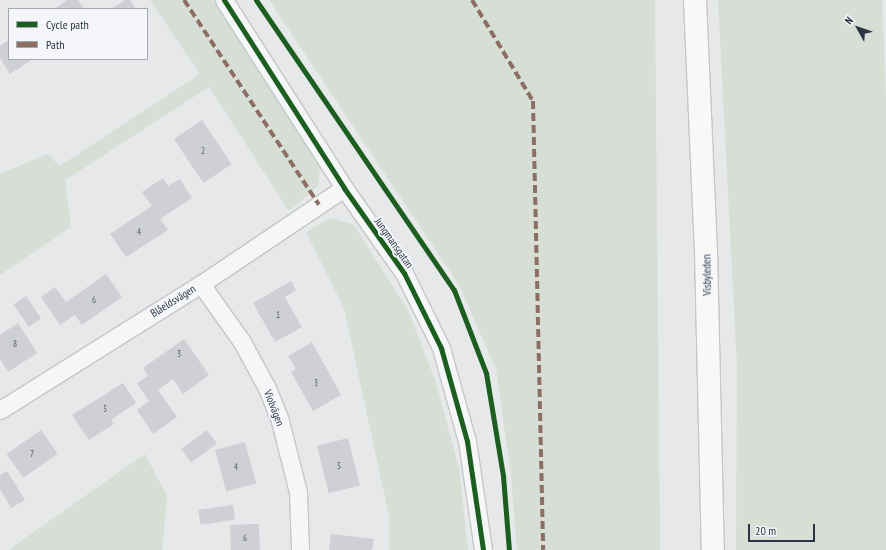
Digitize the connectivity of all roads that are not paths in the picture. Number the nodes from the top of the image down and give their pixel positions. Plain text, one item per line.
1 (224, 0) edge
2 (695, 0) edge
3 (344, 188) junction
4 (201, 284) junction
5 (0, 410) edge
6 (300, 550) edge
7 (482, 550) edge
8 (713, 550) edge

1 - 3 street, Jungmansgatan
2 - 8 main road, Visbyleden
3 - 4 street, Blåeldsvägen
3 - 7 street, Jungmansgatan
4 - 5 street, Blåeldsvägen
4 - 6 street, Violvägen

